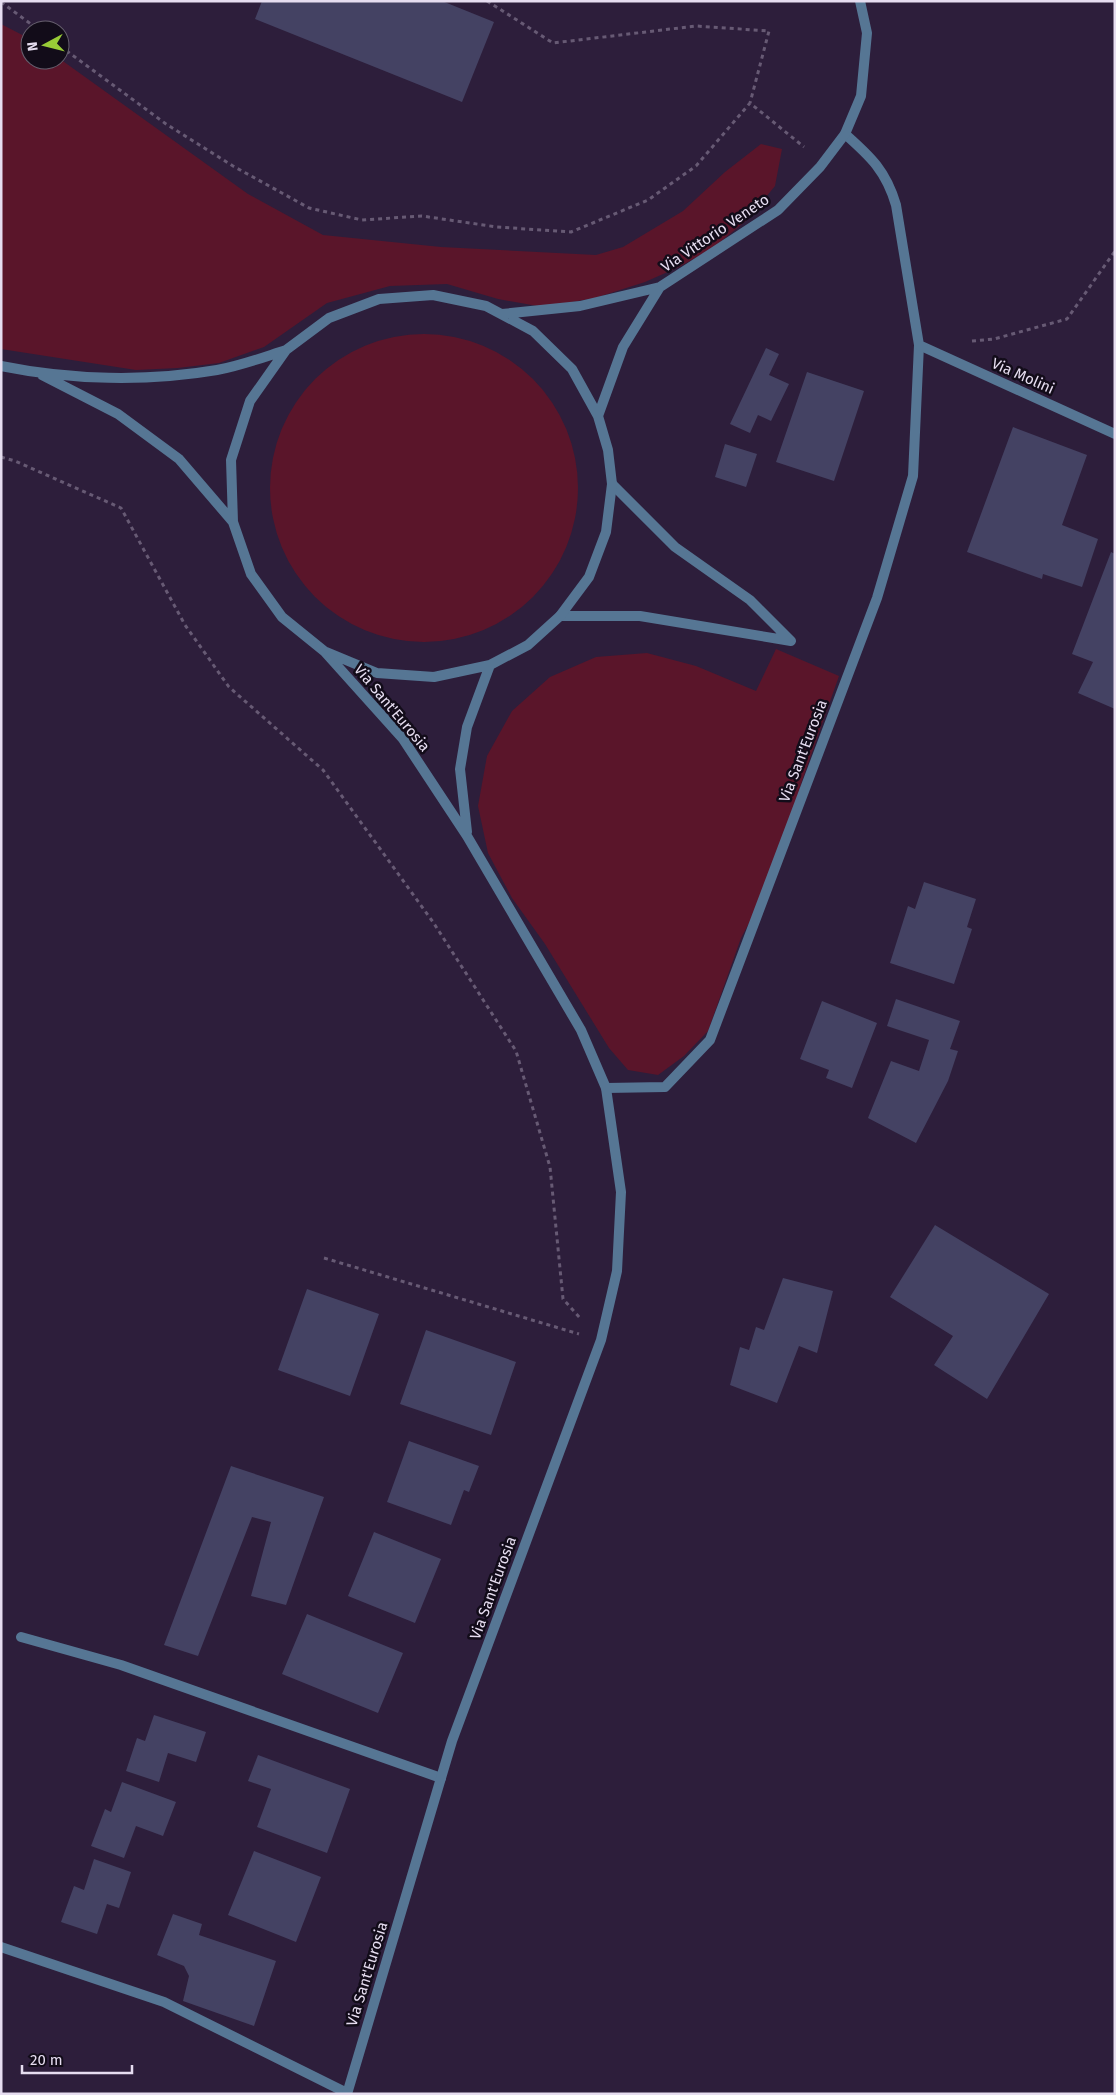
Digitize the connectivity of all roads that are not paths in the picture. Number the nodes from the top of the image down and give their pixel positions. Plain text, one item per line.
1 (860, 1) edge
2 (845, 134) junction
3 (660, 287) junction
4 (501, 314) junction
5 (919, 345) junction
6 (286, 350) junction
7 (1, 366) edge
8 (39, 374) junction
9 (598, 416) junction
10 (1115, 434) edge
11 (612, 484) junction
12 (233, 522) junction
13 (560, 616) junction
14 (324, 651) junction
15 (490, 665) junction
16 (467, 836) junction
17 (606, 1088) junction
18 (21, 1637) dead end
19 (441, 1778) junction
20 (1, 1947) edge
21 (347, 2093) edge

1 - 2 street, Via Vittorio Veneto
2 - 3 street, Via Vittorio Veneto
2 - 5 street
3 - 4 street, Via Vittorio Veneto
3 - 9 street, Via Vittorio Veneto
4 - 6 street
4 - 9 street
5 - 10 street, Via Molini
5 - 17 street, Via Sant'Eurosia
6 - 8 street
6 - 12 street
7 - 8 street
8 - 12 street
9 - 11 street
11 - 13 street
11 - 13 street
12 - 14 street
13 - 15 street
14 - 15 street
14 - 16 street, Via Sant'Eurosia
15 - 16 street, Via Sant'Eurosia
16 - 17 street, Via Sant'Eurosia
17 - 19 street, Via Sant'Eurosia
18 - 19 street
19 - 21 street, Via Sant'Eurosia
20 - 21 street, Via Sant'Eurosia

